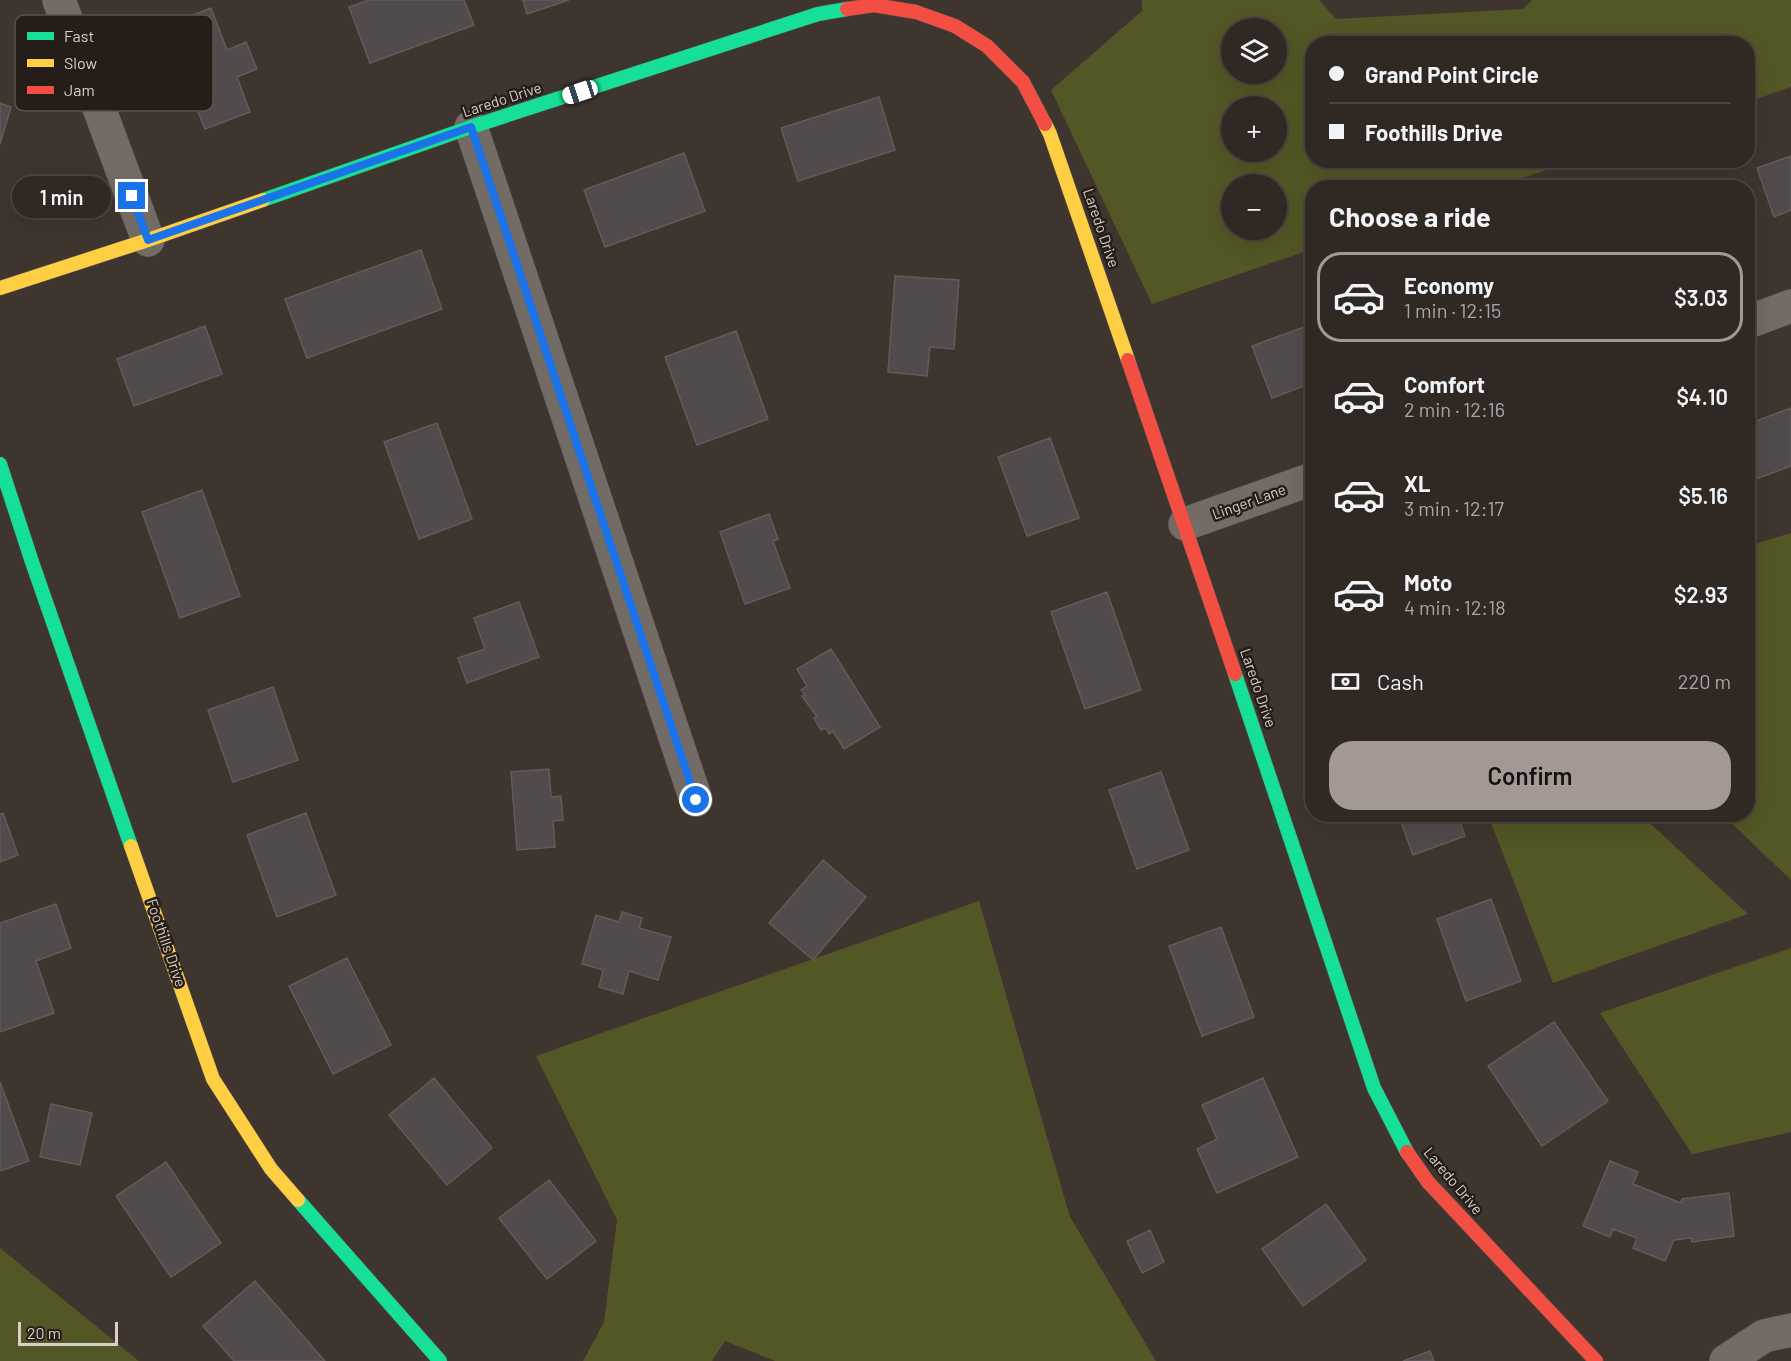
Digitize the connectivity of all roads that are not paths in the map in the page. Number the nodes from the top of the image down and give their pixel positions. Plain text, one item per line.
1 (59, 0) edge
2 (65, 15) edge
3 (100, 111) edge
4 (471, 127) junction
5 (148, 240) junction
6 (0, 288) edge
7 (1791, 306) edge
8 (1755, 319) edge
9 (0, 464) edge
10 (1305, 481) edge
11 (1185, 524) junction
12 (696, 800) dead end
13 (1791, 1330) edge
14 (440, 1361) edge
15 (1596, 1361) edge
16 (1726, 1361) edge

1 - 2 street
3 - 5 street
4 - 5 street, Laredo Drive
4 - 11 street, Laredo Drive
4 - 12 street
5 - 6 street, Laredo Drive
7 - 8 street
9 - 14 street, Foothills Drive
10 - 11 street, Linger Lane
11 - 15 street, Laredo Drive
13 - 16 street

